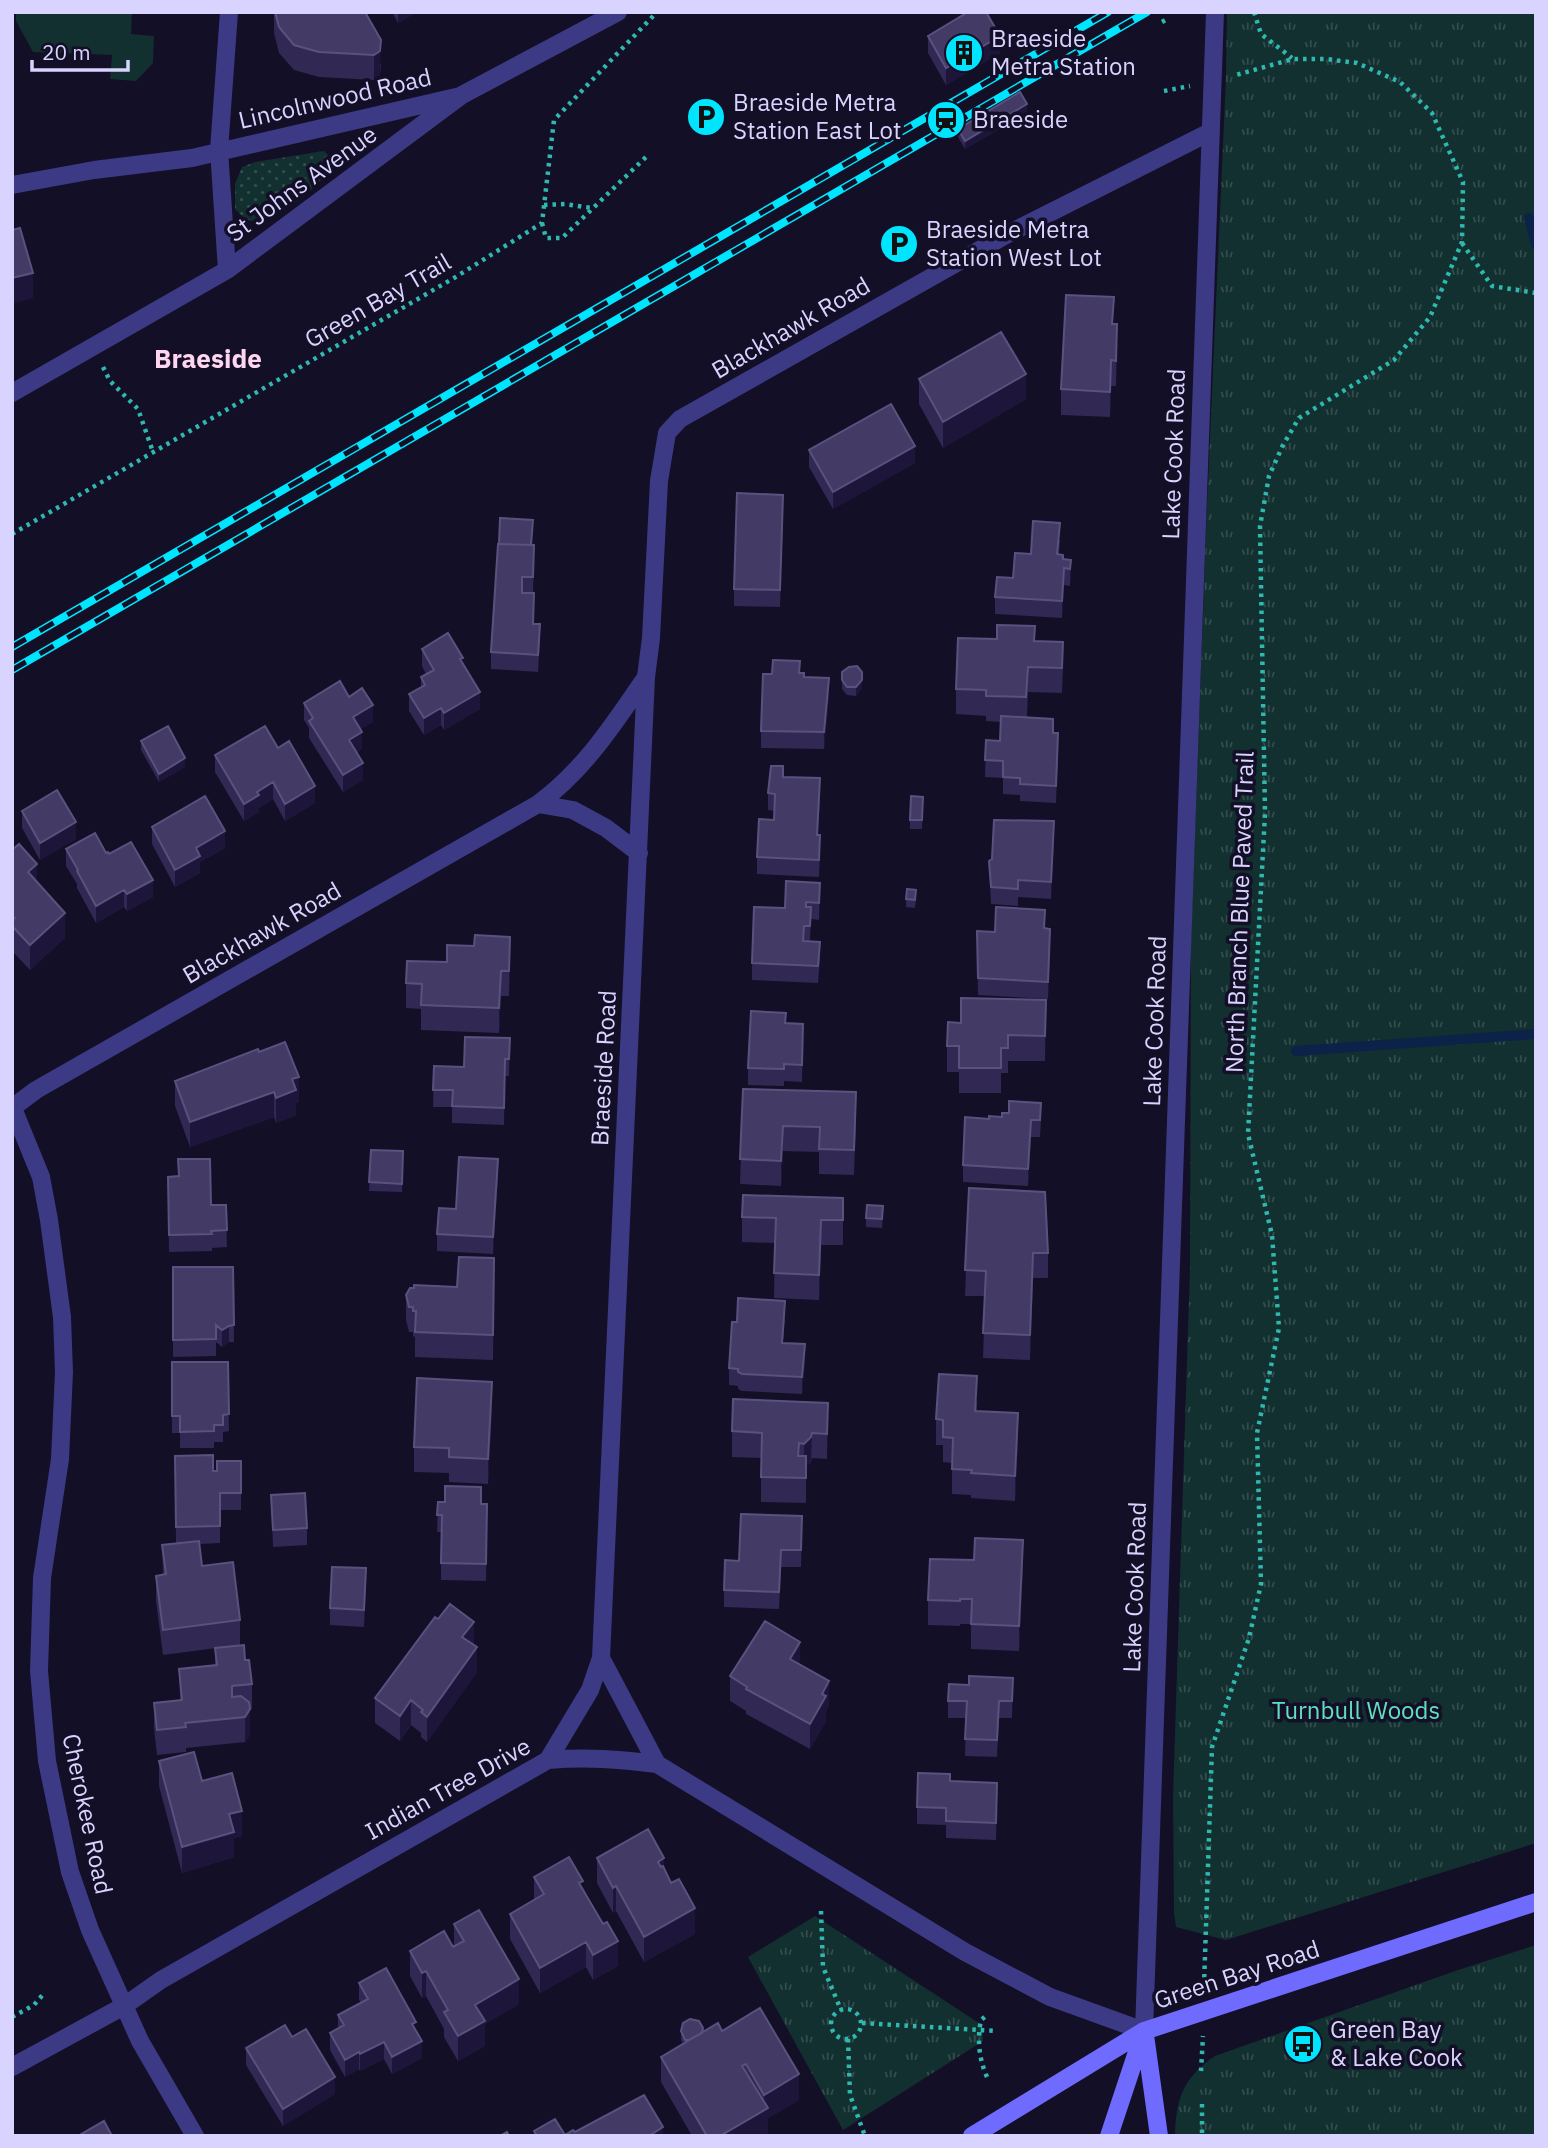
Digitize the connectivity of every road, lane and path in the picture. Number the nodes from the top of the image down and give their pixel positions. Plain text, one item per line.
1 (229, 12) edge
2 (618, 12) edge
3 (657, 12) edge
4 (1215, 12) edge
5 (1254, 12) edge
6 (1293, 59) junction
7 (1226, 77) dead end
8 (462, 95) junction
9 (1210, 132) junction
10 (219, 150) junction
11 (647, 156) dead end
12 (12, 184) edge
13 (544, 205) junction
14 (592, 208) junction
15 (542, 223) junction
16 (1462, 242) junction
17 (227, 270) junction
18 (1536, 293) edge
19 (93, 347) junction
20 (12, 393) edge
21 (153, 452) junction
22 (659, 481) joint
23 (12, 534) edge
24 (646, 677) junction
25 (538, 804) junction
26 (639, 853) junction
27 (13, 1108) edge
28 (601, 1658) junction
29 (548, 1760) junction
30 (657, 1764) junction
31 (1536, 1902) edge
32 (821, 1911) dead end
33 (1206, 1944) dead end
34 (45, 1992) dead end
35 (124, 2006) junction
36 (841, 2010) junction
37 (987, 2015) dead end
38 (12, 2017) edge
39 (862, 2023) junction
40 (979, 2031) junction
41 (997, 2031) dead end
42 (1144, 2031) junction
43 (848, 2039) junction
44 (12, 2067) edge
45 (987, 2077) dead end
46 (1202, 2104) dead end
47 (195, 2136) edge
48 (865, 2136) edge
49 (972, 2136) edge
50 (1109, 2136) edge
51 (1159, 2136) edge
52 (1202, 2136) edge

1 - 10 street
2 - 8 street, St Johns Avenue
3 - 13 path
4 - 9 street, Lake Cook Road
5 - 6 path
6 - 7 path, North Branch Blue Paved Trail
6 - 16 path, North Branch Blue Paved Trail
8 - 10 street, Lincolnwood Road
8 - 17 street, St Johns Avenue
9 - 22 street, Blackhawk Road
9 - 42 street, Lake Cook Road
10 - 12 street, Lincolnwood Road
10 - 17 street, Lincolnwood Road
11 - 14 path
13 - 14 path
13 - 15 path
14 - 15 path
15 - 21 path, Green Bay Trail
16 - 18 path
16 - 33 path, North Branch Blue Paved Trail
17 - 19 street, St Johns Avenue
19 - 20 street, St Johns Avenue
19 - 21 path
21 - 23 path, Green Bay Trail
22 - 24 street, Braeside Road
24 - 25 street, Blackhawk Road
24 - 26 street, Braeside Road
25 - 26 street
25 - 27 street, Blackhawk Road
26 - 28 street, Braeside Road
27 - 35 street, Cherokee Road
28 - 29 street, Braeside Road
28 - 30 street
29 - 30 street, Indian Tree Drive
29 - 35 street, Indian Tree Drive
30 - 42 street, Indian Tree Drive
31 - 42 main road, Green Bay Road
32 - 36 path
34 - 38 path
35 - 44 street, Indian Tree Drive
35 - 47 street, Cherokee Road
36 - 39 path
36 - 43 path
37 - 40 path
39 - 40 path
39 - 43 path
40 - 41 path
40 - 45 path
42 - 49 main road, Green Bay Road
42 - 50 main road, Lake Cook Road
42 - 51 main road, Lake Cook Road
43 - 48 path
46 - 52 path

